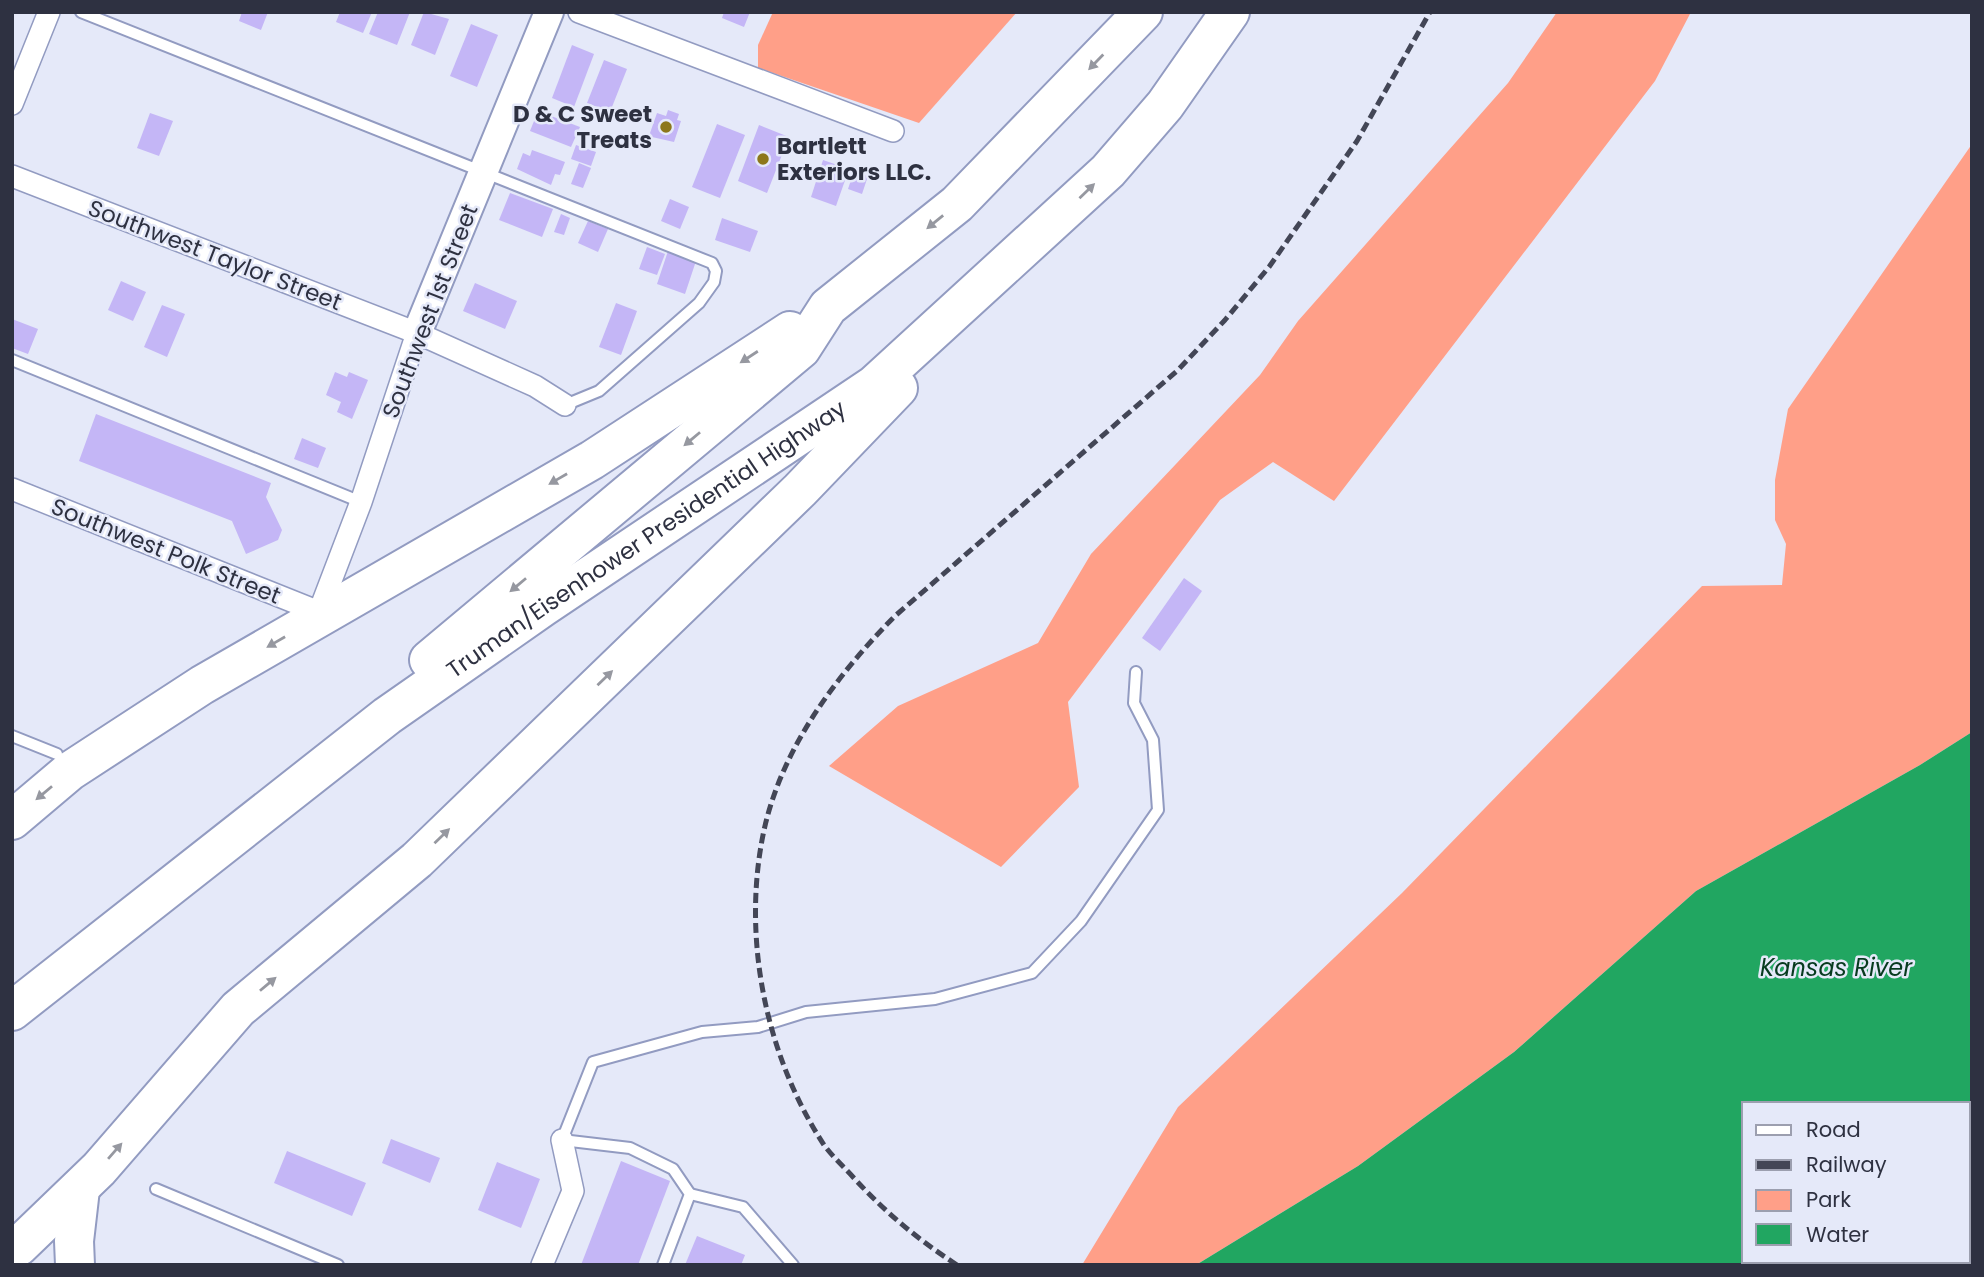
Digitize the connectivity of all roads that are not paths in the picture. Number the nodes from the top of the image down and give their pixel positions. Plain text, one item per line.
1 (49, 12) edge
2 (80, 12) edge
3 (549, 12) edge
4 (579, 12) edge
5 (1143, 12) edge
6 (1230, 12) edge
7 (12, 104) edge
8 (893, 131) dead end
9 (483, 173) junction
10 (12, 176) edge
11 (1050, 226) junction
12 (828, 307) junction
13 (417, 333) junction
14 (12, 360) edge
15 (565, 405) joint
16 (12, 489) edge
17 (361, 502) junction
18 (319, 612) joint
19 (1136, 672) dead end
20 (382, 709) junction
21 (12, 736) edge
22 (57, 754) dead end
23 (12, 820) edge
24 (12, 983) edge
25 (12, 1011) edge
26 (562, 1140) junction
27 (80, 1189) junction
28 (156, 1189) dead end
29 (690, 1194) junction
30 (12, 1247) edge
31 (75, 1265) edge
32 (338, 1265) edge
33 (542, 1265) edge
34 (663, 1265) edge
35 (793, 1265) edge

1 - 7 street
2 - 9 lane
3 - 9 street, Southwest 1st Street
4 - 8 street
5 -> 12 highway, Truman/Eisenhower Presidential Highway
11 -> 6 highway, Truman/Eisenhower Presidential Highway
9 - 13 street, Southwest 1st Street
9 - 15 lane
10 - 13 street, Southwest Taylor Street
11 - 20 highway, Truman/Eisenhower Presidential Highway
27 -> 11 highway
12 -> 20 highway, Truman/Eisenhower Presidential Highway
12 -> 23 highway
13 - 15 street, Southwest Taylor Street
13 - 17 street, Southwest 1st Street
14 - 17 lane
16 - 18 street, Southwest Polk Street
17 - 18 street, Southwest 1st Street
19 - 26 lane
20 - 24 highway, Truman/Eisenhower Presidential Highway
20 - 25 highway, Truman/Eisenhower Presidential Highway
21 - 22 lane
26 - 29 lane
26 - 33 street
27 - 30 highway
27 - 31 highway
28 - 32 lane
29 - 34 lane
29 - 35 lane

